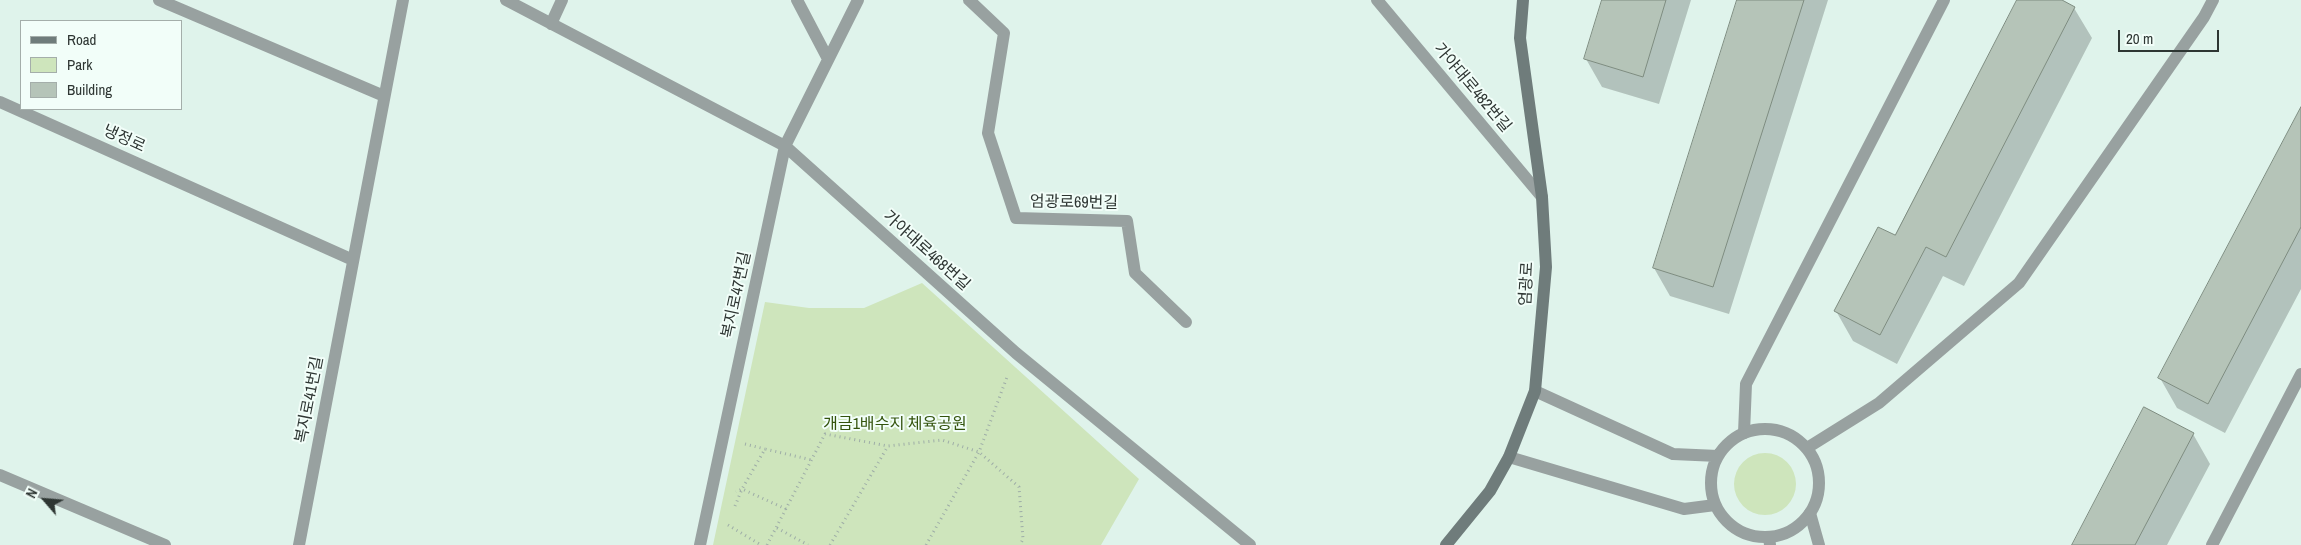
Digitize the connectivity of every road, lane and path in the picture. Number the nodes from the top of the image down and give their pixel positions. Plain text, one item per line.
1 (159, 0) edge
2 (403, 0) edge
3 (506, 0) edge
4 (562, 0) edge
5 (797, 0) edge
6 (858, 0) edge
7 (969, 0) edge
8 (1377, 0) edge
9 (1524, 0) edge
10 (1944, 0) edge
11 (2213, 0) edge
12 (551, 24) junction
13 (828, 59) junction
14 (384, 96) junction
15 (0, 102) edge
16 (785, 146) junction
17 (1542, 197) junction
18 (353, 260) junction
19 (1186, 322) dead end
20 (1016, 353) junction
21 (2301, 374) edge
22 (1535, 391) junction
23 (1744, 433) junction
24 (888, 446) junction
25 (1806, 448) junction
26 (980, 452) junction
27 (1718, 456) junction
28 (1509, 457) junction
29 (812, 460) junction
30 (0, 475) edge
31 (742, 489) junction
32 (708, 505) junction
33 (1715, 505) junction
34 (735, 506) dead end
35 (786, 509) junction
36 (1810, 513) junction
37 (731, 515) dead end
38 (777, 528) junction
39 (1770, 541) edge
40 (165, 545) edge
41 (299, 545) edge
42 (700, 545) edge
43 (761, 545) edge
44 (767, 545) edge
45 (808, 545) edge
46 (830, 545) edge
47 (926, 545) edge
48 (1020, 545) edge
49 (1250, 545) edge
50 (1446, 545) edge
51 (1819, 545) edge
52 (2212, 545) edge

1 - 14 street
2 - 14 street, 복지로41번길
3 - 12 street, 가야대로468번길
4 - 12 street
5 - 13 street
6 - 13 street, 복지로47번길
7 - 19 street, 엄광로69번길
8 - 17 street, 가야대로482번길
9 - 17 main road, 엄광로
10 - 23 street
11 - 25 street
12 - 16 street, 가야대로468번길
13 - 16 street, 복지로47번길
14 - 18 street, 복지로41번길
15 - 18 street, 냉정로
16 - 20 street, 가야대로468번길
16 - 32 street, 복지로47번길
17 - 22 main road, 엄광로
18 - 41 street, 복지로41번길
20 - 26 path
20 - 49 street, 가야대로468번길
21 - 52 street
22 - 27 street
22 - 28 main road, 엄광로
23 - 25 street
23 - 27 street
24 - 26 path
24 - 29 path
24 - 46 path
25 - 36 street
26 - 47 path
26 - 48 path
27 - 33 street
28 - 33 street
28 - 50 main road, 엄광로
29 - 31 path
29 - 35 path
30 - 40 street
31 - 32 path
31 - 34 path
31 - 35 path
32 - 42 street, 복지로47번길
33 - 39 street
35 - 38 path
36 - 39 street
36 - 51 street
37 - 43 path
38 - 44 path
38 - 45 path

